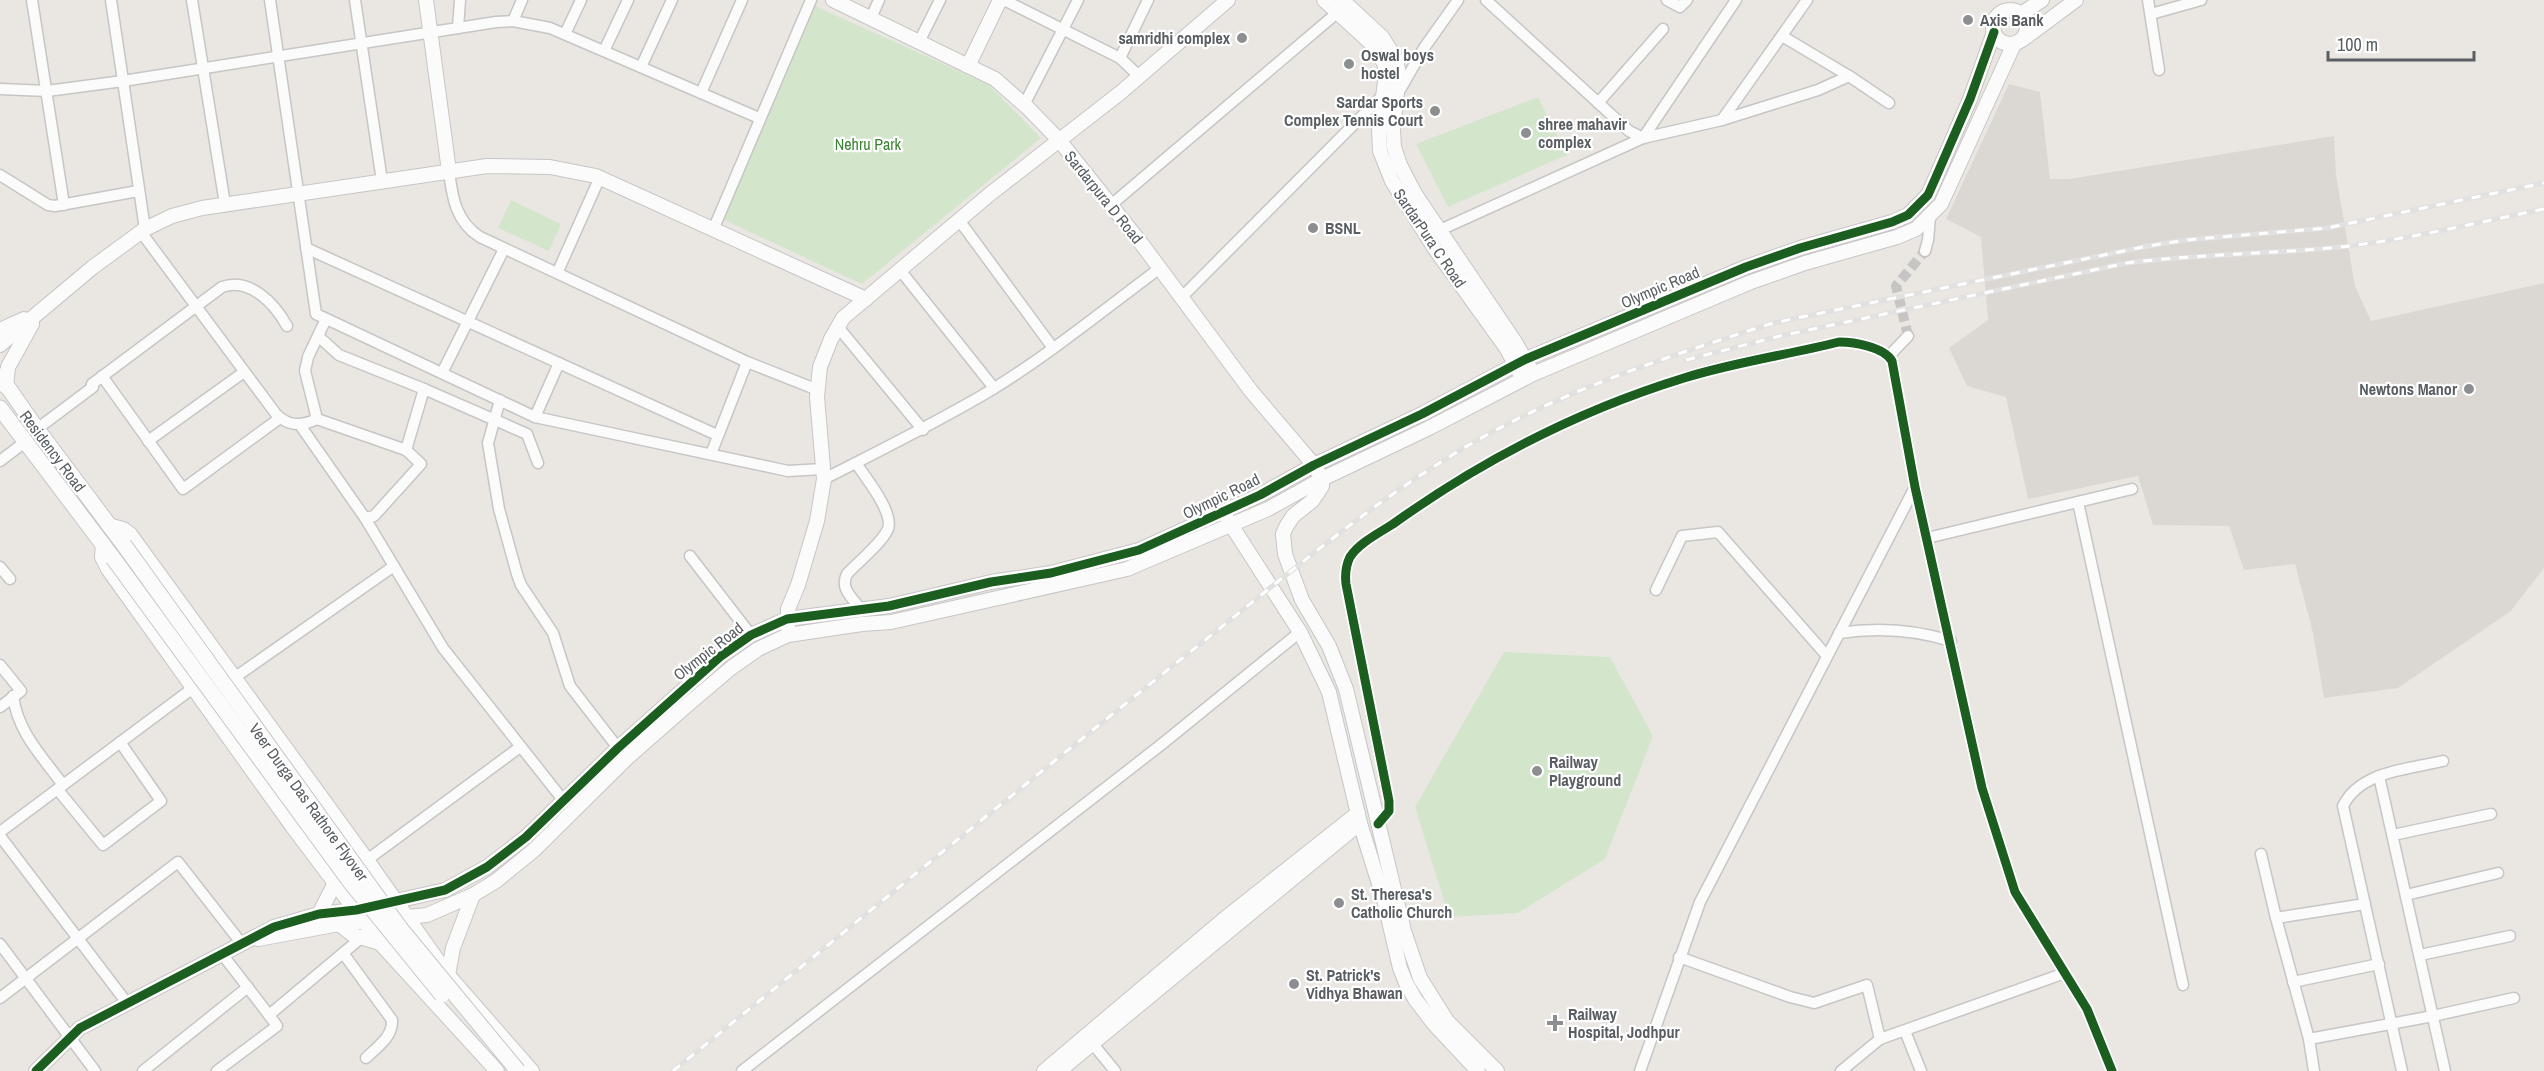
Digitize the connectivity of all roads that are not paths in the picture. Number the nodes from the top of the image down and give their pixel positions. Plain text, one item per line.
1 (32, 0) edge
2 (111, 0) edge
3 (192, 0) edge
4 (270, 0) edge
5 (355, 0) edge
6 (426, 0) edge
7 (460, 0) edge
8 (522, 0) edge
9 (581, 0) edge
10 (628, 0) edge
11 (672, 0) edge
12 (742, 0) edge
13 (811, 0) edge
14 (833, 0) edge
15 (879, 0) edge
16 (940, 0) edge
17 (1002, 0) edge
18 (1078, 0) edge
19 (1148, 0) edge
20 (1227, 0) edge
21 (1324, 0) edge
22 (1458, 0) edge
23 (1486, 0) edge
24 (1667, 0) edge
25 (1687, 0) edge
26 (1736, 0) edge
27 (1807, 0) edge
28 (1998, 0) edge
29 (2042, 0) edge
30 (2076, 0) edge
31 (2148, 0) edge
32 (2201, 0) edge
33 (1340, 6) edge
34 (2015, 8) edge
35 (2151, 14) junction
36 (870, 18) junction
37 (513, 21) junction
38 (1994, 26) junction
39 (458, 28) junction
40 (1664, 29) dead end
41 (1063, 30) junction
42 (431, 32) junction
43 (565, 34) junction
44 (1782, 36) junction
45 (919, 42) junction
46 (2018, 42) junction
47 (362, 43) junction
48 (604, 51) junction
49 (278, 57) junction
50 (1120, 58) junction
51 (968, 66) junction
52 (641, 67) junction
53 (203, 69) junction
54 (2159, 70) dead end
55 (1139, 76) junction
56 (1849, 76) junction
57 (123, 81) junction
58 (0, 90) edge
59 (47, 91) junction
60 (701, 93) junction
61 (1390, 94) junction
62 (1598, 103) junction
63 (1888, 103) dead end
64 (1024, 105) junction
65 (759, 118) junction
66 (1722, 120) junction
67 (1643, 138) junction
68 (1059, 140) junction
69 (449, 171) junction
70 (0, 175) edge
71 (600, 177) junction
72 (382, 181) junction
73 (138, 191) junction
74 (298, 193) junction
75 (225, 204) junction
76 (64, 205) junction
77 (1111, 205) junction
78 (1930, 217) junction
79 (959, 220) junction
80 (712, 230) junction
81 (1440, 230) junction
82 (143, 231) junction
83 (306, 248) junction
84 (504, 249) junction
85 (1925, 251) tunnel mouth
86 (1160, 268) junction
87 (559, 269) dead end
88 (900, 270) junction
89 (1181, 298) junction
90 (866, 299) junction
91 (195, 306) junction
92 (39, 312) junction
93 (326, 319) junction
94 (467, 322) junction
95 (4, 326) edge
96 (287, 326) dead end
97 (838, 327) junction
98 (318, 336) junction
99 (1908, 336) dead end
100 (0, 345) edge
101 (1053, 348) junction
102 (1889, 356) junction
103 (747, 362) junction
104 (1521, 362) junction
105 (559, 363) junction
106 (244, 372) junction
107 (442, 373) junction
108 (102, 375) junction
109 (1528, 376) junction
110 (3, 381) edge
111 (994, 388) junction
112 (424, 389) junction
113 (818, 390) junction
114 (500, 400) junction
115 (0, 408) edge
116 (535, 417) junction
117 (0, 418) edge
118 (280, 418) junction
119 (317, 419) junction
120 (493, 419) junction
121 (300, 425) junction
122 (37, 429) junction
123 (923, 430) junction
124 (717, 435) junction
125 (22, 439) junction
126 (148, 441) junction
127 (406, 450) junction
128 (711, 454) junction
129 (0, 461) edge
130 (538, 463) dead end
131 (856, 463) junction
132 (1314, 465) junction
133 (823, 474) junction
134 (1322, 479) junction
135 (1915, 487) junction
136 (2132, 489) dead end
137 (2078, 502) junction
138 (1224, 512) junction
139 (366, 518) junction
140 (108, 525) junction
141 (1232, 525) junction
142 (1926, 538) junction
143 (103, 544) junction
144 (690, 556) dead end
145 (1142, 556) junction
146 (394, 566) junction
147 (0, 567) edge
148 (10, 579) dead end
149 (1656, 590) dead end
150 (860, 608) junction
151 (787, 620) junction
152 (1300, 632) junction
153 (1839, 633) junction
154 (751, 635) junction
155 (788, 636) junction
156 (1951, 641) junction
157 (1827, 656) junction
158 (0, 665) edge
159 (234, 678) junction
160 (193, 688) junction
161 (14, 696) junction
162 (0, 707) edge
163 (120, 742) junction
164 (520, 747) junction
165 (618, 748) junction
166 (2443, 761) dead end
167 (2379, 776) junction
168 (60, 787) junction
169 (563, 800) junction
170 (2491, 814) dead end
171 (1359, 818) junction
172 (1378, 824) junction
173 (0, 834) edge
174 (2393, 835) junction
175 (1381, 838) junction
176 (1366, 841) junction
177 (2262, 854) dead end
178 (368, 860) junction
179 (2499, 873) dead end
180 (336, 883) junction
181 (473, 895) junction
182 (2406, 895) junction
183 (396, 900) junction
184 (2365, 904) junction
185 (356, 910) junction
186 (319, 914) junction
187 (2276, 918) junction
188 (408, 919) junction
189 (365, 922) junction
190 (339, 924) junction
191 (2510, 936) dead end
192 (361, 938) junction
193 (77, 939) junction
194 (245, 942) junction
195 (380, 943) junction
196 (0, 944) edge
197 (344, 953) junction
198 (222, 954) junction
199 (2420, 955) junction
200 (1679, 957) junction
201 (2379, 964) junction
202 (2065, 973) junction
203 (448, 975) junction
204 (26, 978) junction
205 (2293, 982) junction
206 (2183, 985) dead end
207 (248, 987) junction
208 (424, 989) junction
209 (0, 998) edge
210 (2514, 998) dead end
211 (127, 1003) junction
212 (269, 1016) junction
213 (2433, 1016) junction
214 (2392, 1024) junction
215 (1905, 1031) junction
216 (71, 1037) junction
217 (1880, 1039) junction
218 (2308, 1039) junction
219 (1092, 1042) junction
220 (366, 1058) dead end
221 (230, 1061) junction
222 (36, 1071) edge
223 (95, 1071) edge
224 (143, 1071) edge
225 (217, 1071) edge
226 (237, 1071) edge
227 (497, 1071) edge
228 (505, 1071) edge
229 (518, 1071) edge
230 (532, 1071) edge
231 (742, 1071) edge
232 (1044, 1071) edge
233 (1059, 1071) edge
234 (1115, 1071) edge
235 (1478, 1071) edge
236 (1497, 1071) edge
237 (1640, 1071) edge
238 (1841, 1071) edge
239 (1921, 1071) edge
240 (2112, 1071) edge
241 (2314, 1071) edge
242 (2402, 1071) edge
243 (2445, 1071) edge

1 - 59 street
2 - 57 street
3 - 53 street
4 - 49 street
5 - 47 street
6 - 42 street
7 - 39 street
8 - 37 street
9 - 43 street
10 - 48 street
11 - 52 street
12 - 60 street
13 - 65 street
14 - 36 street, Sardarpura D Road
15 - 36 street
16 - 45 street
17 - 41 street
17 - 51 street
18 - 41 street
19 - 50 street
20 - 55 street
21 - 33 street, SardarPura C Road
22 - 61 street
23 - 62 street
24 - 25 street
26 - 67 street
27 - 44 street
28 - 38 street, Olympic Road
29 - 34 street
30 - 46 street
31 - 35 street
32 - 35 street
33 - 61 street, SardarPura C Road
33 - 77 street
34 - 38 street
34 - 46 street
35 - 54 street
36 - 45 street, Sardarpura D Road
37 - 39 street
37 - 43 street
38 - 46 street
38 - 104 street, Olympic Road
39 - 42 street
40 - 62 street
41 - 50 street
41 - 64 street
42 - 47 street
42 - 69 street
43 - 48 street
44 - 56 street
44 - 66 street
45 - 51 street, Sardarpura D Road
46 - 78 street, Olympic Road
47 - 49 street
47 - 72 street
48 - 52 street
49 - 53 street
49 - 74 street
50 - 55 street
51 - 64 street, Sardarpura D Road
52 - 60 street
53 - 57 street
53 - 75 street
55 - 68 street
56 - 63 street
56 - 66 street
57 - 59 street
57 - 73 street
58 - 59 street
59 - 76 street
60 - 65 street
61 - 81 street, SardarPura C Road
61 - 89 street
61 - 104 street, SardarPura C Road
62 - 67 street
64 - 68 street, Sardarpura D Road
65 - 80 street
66 - 67 street
67 - 81 street
68 - 77 street, Sardarpura D Road
68 - 79 street
69 - 71 street
69 - 72 street
69 - 84 street
70 - 76 street
71 - 80 street
71 - 87 street
72 - 74 street
73 - 76 street
73 - 82 street
74 - 75 street
74 - 83 street
75 - 82 street
77 - 86 street, Sardarpura D Road
78 - 85 street
78 - 109 street, Olympic Road
79 - 88 street
79 - 101 street
80 - 90 street
81 - 104 street, SardarPura C Road
82 - 91 street
82 - 92 street
83 - 93 street
83 - 94 street
84 - 94 street
84 - 103 street
86 - 89 street, Sardarpura D Road
86 - 101 street
88 - 90 street
88 - 111 street
89 - 132 street, Sardarpura D Road
90 - 97 street
91 - 96 street
91 - 106 street
91 - 108 street
92 - 95 street
92 - 100 street
92 - 110 street
93 - 98 street
93 - 107 street
94 - 105 street
94 - 107 street
97 - 113 street
97 - 123 street
98 - 112 street
98 - 119 street
99 - 102 street
101 - 111 street
102 - 135 street
102 - 172 street
103 - 113 street
103 - 124 street
104 - 109 street, SardarPura C Road
104 - 132 street, Olympic Road
105 - 116 street
105 - 124 street
106 - 118 street
106 - 126 street
107 - 114 street
108 - 122 street
108 - 126 street
109 - 134 street, Olympic Road
110 - 122 main road, Residency Road
111 - 123 street
112 - 120 street
112 - 127 street
113 - 133 street
114 - 116 street
114 - 120 street
115 - 125 main road, Residency Road
116 - 128 street
117 - 125 street
118 - 121 street
118 - 126 street
119 - 121 street
119 - 127 street
120 - 130 street
120 - 165 street
121 - 139 street
122 - 140 main road, Residency Road
123 - 131 street
124 - 128 street
125 - 129 street
125 - 143 main road, Residency Road
127 - 139 street
128 - 133 street
131 - 133 street
131 - 150 street
132 - 134 street, Sardarpura D Road
132 - 138 street, Olympic Road
133 - 151 street
134 - 141 street, Olympic Road
134 - 172 street
135 - 142 street
135 - 153 street
136 - 137 street
137 - 142 street
137 - 206 street
138 - 141 street
138 - 145 street, Olympic Road
139 - 146 street
140 - 159 street
140 - 229 main road, Veer Durga Das Rathore Flyover, bridge
141 - 145 street, Olympic Road
141 - 152 street
142 - 156 street
143 - 160 street
143 - 228 main road, Veer Durga Das Rathore Flyover, bridge
144 - 154 street
145 - 150 street, Olympic Road
145 - 155 street, Olympic Road
146 - 159 street
146 - 164 street
147 - 148 street
149 - 157 street
150 - 151 street, Olympic Road
151 - 154 street, Olympic Road
151 - 155 street
152 - 171 street
152 - 231 street
153 - 156 street
153 - 157 street
154 - 165 street, Olympic Road
155 - 181 street, Olympic Road
156 - 202 street
157 - 200 street
158 - 161 street
159 - 178 street
160 - 163 street
160 - 180 street
161 - 162 street
161 - 168 street
163 - 168 street
163 - 168 street
164 - 169 street
164 - 178 street
165 - 169 street, Olympic Road
166 - 167 street
167 - 174 street
167 - 184 street
168 - 173 street
169 - 183 street, Olympic Road
170 - 174 street
171 - 176 street
171 - 219 street
171 - 232 street
172 - 175 street
173 - 193 street
174 - 182 street
175 - 176 street
175 - 236 street
176 - 235 street
177 - 187 street
178 - 183 street
179 - 182 street
180 - 185 street
180 - 186 street
181 - 188 street, Olympic Road
181 - 203 street
182 - 199 street
183 - 185 street, Olympic Road
183 - 188 street
184 - 187 street
184 - 201 street
185 - 186 street, Olympic Road
185 - 189 street
186 - 194 street, Olympic Road
187 - 205 street
188 - 189 street, Olympic Road
188 - 203 street
189 - 190 street, Olympic Road
189 - 195 street
190 - 192 street
190 - 194 street, Olympic Road
191 - 199 street
192 - 195 street
192 - 197 street
193 - 194 street
193 - 204 street
193 - 211 street
194 - 198 street, Olympic Road
195 - 208 street
196 - 204 street
197 - 212 street
197 - 220 street
198 - 207 street
198 - 211 street, Olympic Road
199 - 213 street
200 - 217 street
200 - 237 street
201 - 205 street
201 - 214 street
202 - 215 street
202 - 240 street
203 - 208 street
203 - 230 street
204 - 209 street
204 - 216 street
205 - 218 street
207 - 212 street
207 - 224 street
208 - 227 street
210 - 213 street
211 - 216 street, Olympic Road
212 - 221 street
213 - 214 street
213 - 243 street
214 - 218 street
214 - 242 street
215 - 217 street
215 - 239 street
216 - 222 street, Olympic Road
216 - 223 street
217 - 238 street
218 - 241 street
219 - 233 street
219 - 234 street
221 - 225 street
221 - 226 street

